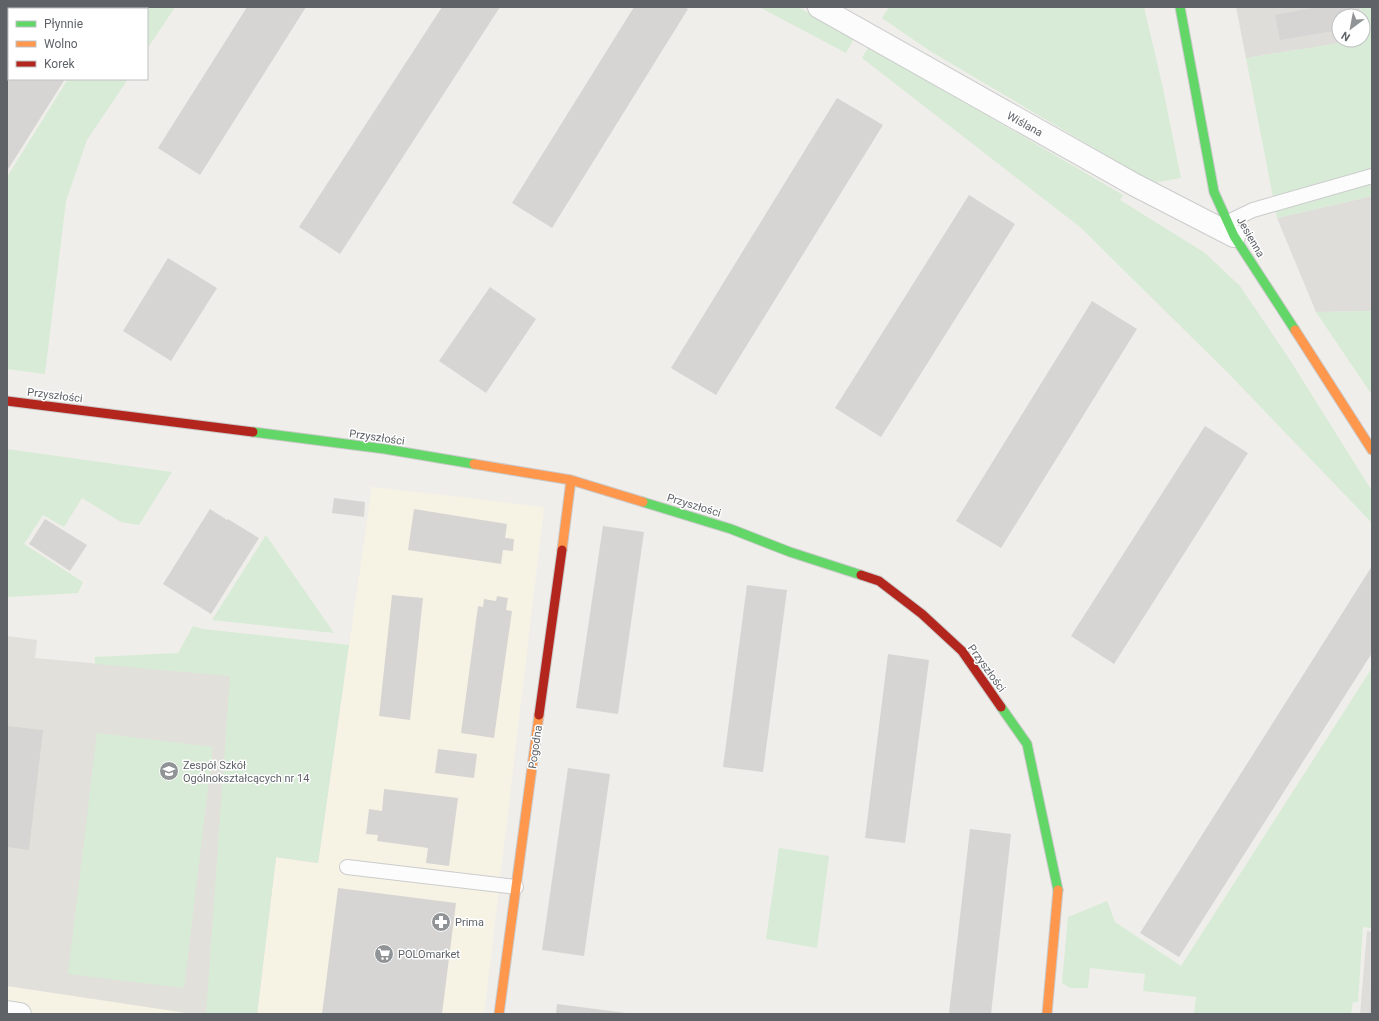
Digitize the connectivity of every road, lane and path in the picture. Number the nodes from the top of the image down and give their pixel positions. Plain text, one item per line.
1 (819, 7) edge
2 (1180, 7) edge
3 (1372, 176) edge
4 (1231, 229) junction
5 (7, 401) edge
6 (1372, 450) edge
7 (571, 480) junction
8 (347, 867) dead end
9 (516, 887) junction
10 (7, 1012) edge
11 (20, 1014) edge
12 (499, 1014) edge
13 (1047, 1014) edge

1 - 4 street, Wiślana
2 - 4 street, Jesienna
3 - 4 lane
4 - 6 street, Jesienna
5 - 7 street, Przyszłości
7 - 9 street, Pogodna
7 - 13 street, Przyszłości
8 - 9 lane
9 - 12 street, Pogodna
10 - 11 street

